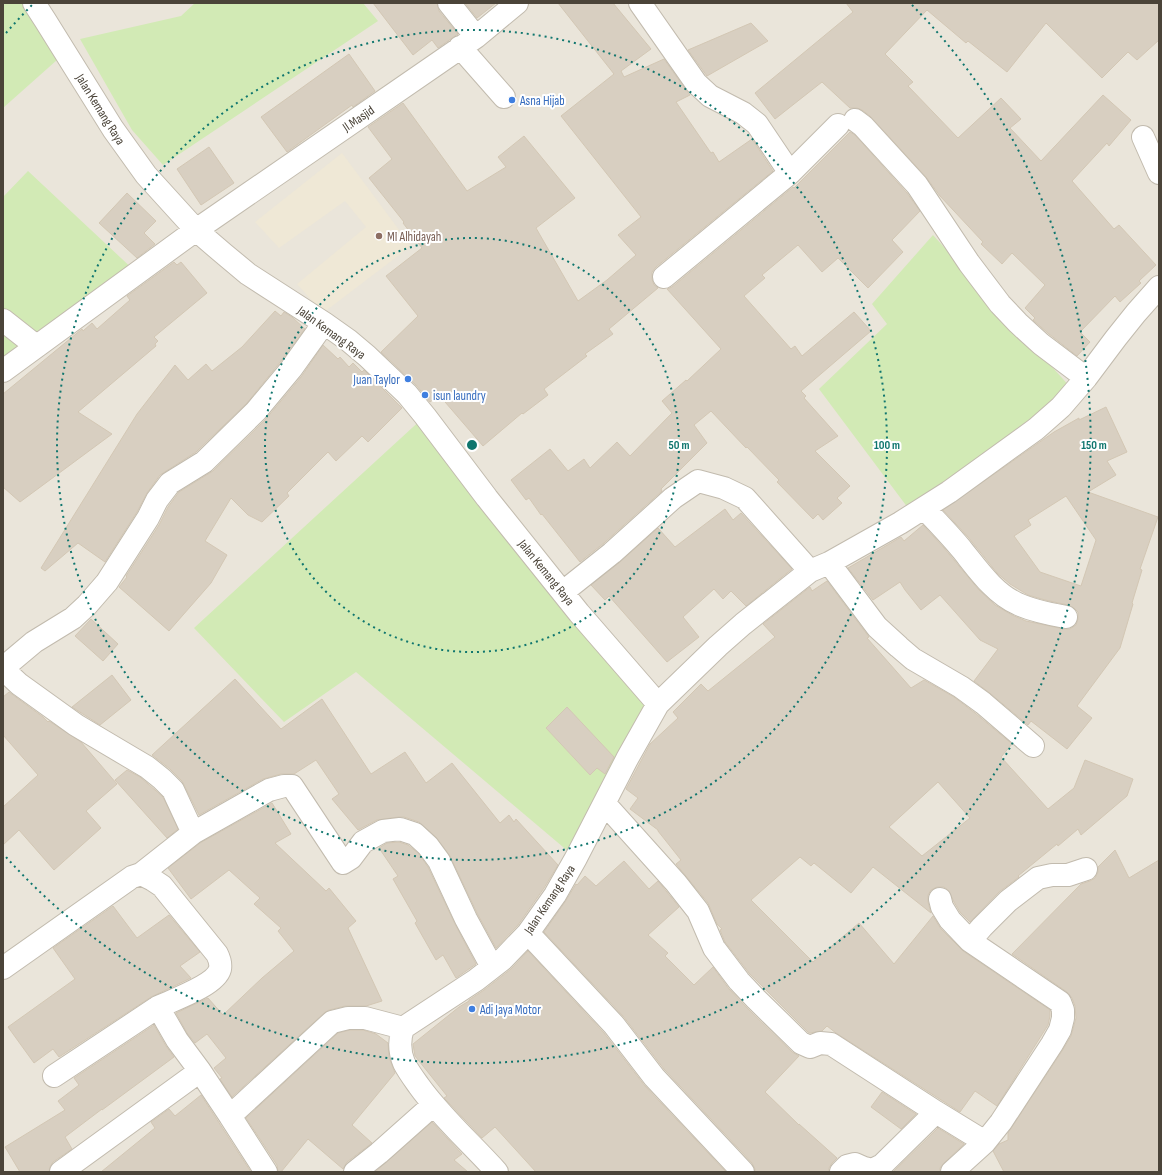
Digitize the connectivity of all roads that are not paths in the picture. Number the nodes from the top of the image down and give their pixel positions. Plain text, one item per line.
1 (34, 3) edge
2 (449, 3) edge
3 (518, 3) edge
4 (640, 3) edge
5 (468, 42) junction
6 (504, 97) dead end
7 (1143, 137) dead end
8 (790, 172) junction
9 (1159, 172) edge
10 (196, 230) junction
11 (664, 277) dead end
12 (1159, 287) edge
13 (3, 320) edge
14 (324, 323) junction
15 (36, 346) junction
16 (3, 371) edge
17 (1086, 378) junction
18 (924, 508) junction
19 (820, 567) junction
20 (563, 592) junction
21 (1066, 617) dead end
22 (3, 668) edge
23 (658, 704) junction
24 (1033, 746) dead end
25 (605, 804) junction
26 (193, 833) junction
27 (1086, 869) dead end
28 (141, 874) junction
29 (940, 899) dead end
30 (528, 933) junction
31 (970, 941) junction
32 (492, 967) junction
33 (3, 968) edge
34 (158, 1007) junction
35 (402, 1028) junction
36 (200, 1071) junction
37 (54, 1076) dead end
38 (433, 1105) junction
39 (936, 1112) junction
40 (230, 1116) junction
41 (985, 1142) junction
42 (61, 1172) edge
43 (266, 1172) edge
44 (355, 1172) edge
45 (497, 1172) edge
46 (743, 1172) edge
47 (841, 1172) edge
48 (952, 1172) edge

1 - 10 street, Jalan Kemang Raya
2 - 5 street
3 - 5 street, Jl.Masjid
4 - 8 street
5 - 6 street
5 - 10 street, Jl.Masjid
7 - 9 street
8 - 11 street
8 - 17 street
10 - 14 street, Jalan Kemang Raya
10 - 15 street, Jl.Masjid
12 - 17 street
13 - 15 street
14 - 20 street, Jalan Kemang Raya
14 - 22 street
15 - 16 street, Jl.Masjid
17 - 18 street
18 - 19 street
18 - 21 street
19 - 20 street
19 - 23 street
19 - 24 street
20 - 23 street, Jalan Kemang Raya
22 - 26 street
23 - 25 street, Jalan Kemang Raya
25 - 30 street, Jalan Kemang Raya
25 - 39 street
26 - 28 street
26 - 32 street
27 - 31 street
28 - 33 street
28 - 34 street
29 - 31 street
30 - 32 street, Jalan Kemang Raya
30 - 46 street
31 - 41 street
32 - 35 street, Jalan Kemang Raya
34 - 36 street
34 - 37 street
35 - 38 street
35 - 40 street
36 - 40 street
36 - 42 street
38 - 44 street
38 - 45 street
39 - 41 street
39 - 47 street
40 - 43 street
41 - 48 street

